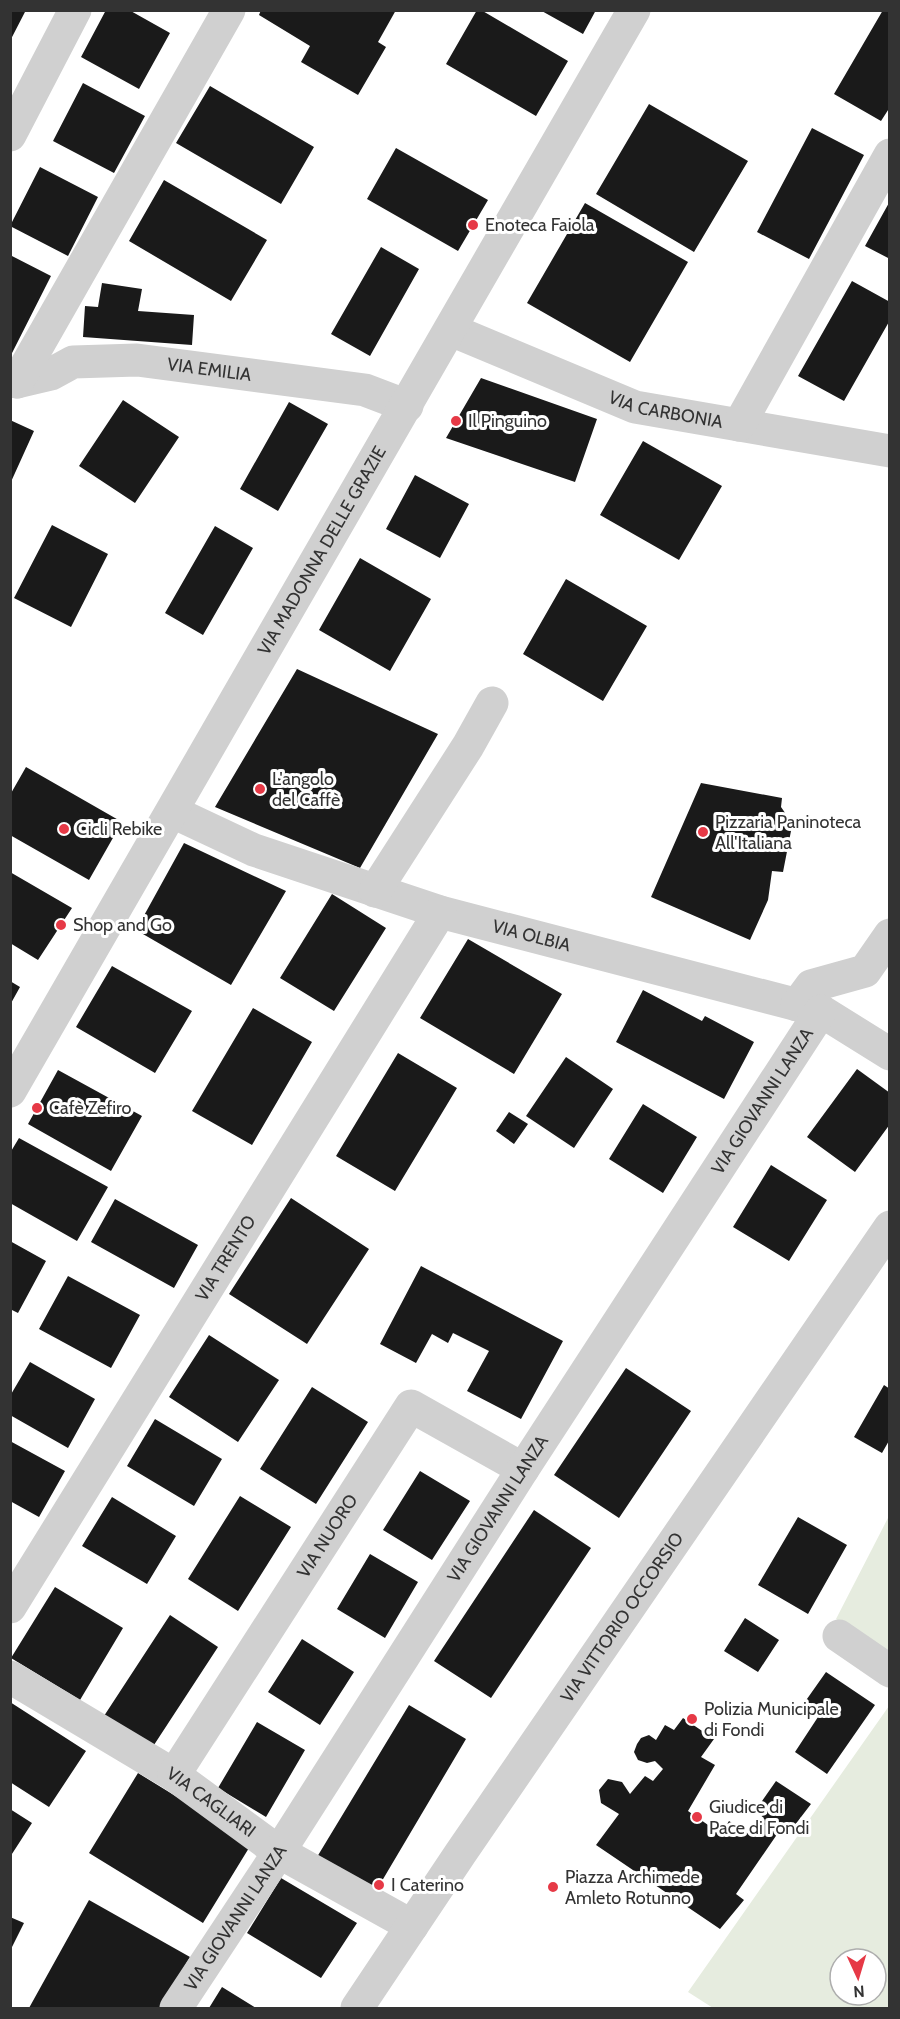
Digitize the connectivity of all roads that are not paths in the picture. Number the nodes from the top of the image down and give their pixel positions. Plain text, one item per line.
1 (75, 10) edge
2 (229, 10) edge
3 (634, 10) edge
4 (21, 87) edge
5 (10, 135) edge
6 (890, 155) edge
7 (451, 330) junction
8 (14, 382) edge
9 (407, 406) junction
10 (739, 425) junction
11 (890, 451) edge
12 (492, 703) dead end
13 (173, 812) junction
14 (375, 891) junction
15 (440, 912) junction
16 (890, 935) edge
17 (809, 1008) junction
18 (890, 1054) edge
19 (12, 1084) edge
20 (890, 1227) edge
21 (523, 1469) junction
22 (10, 1607) edge
23 (839, 1636) dead end
24 (890, 1671) edge
25 (10, 1677) edge
26 (174, 1775) junction
27 (279, 1852) junction
28 (412, 1926) junction
29 (176, 2008) edge
30 (357, 2008) edge

1 - 4 street
2 - 8 street
3 - 7 street, VIA MADONNA DELLE GRAZIE
4 - 5 street
6 - 10 street
7 - 9 street, VIA MADONNA DELLE GRAZIE
7 - 10 street, VIA CARBONIA
8 - 9 street, VIA EMILIA
9 - 13 street, VIA MADONNA DELLE GRAZIE
10 - 11 street, VIA CARBONIA
12 - 14 street
13 - 14 street, VIA OLBIA
13 - 19 street, VIA MADONNA DELLE GRAZIE
14 - 15 street, VIA OLBIA
15 - 17 street, VIA OLBIA
15 - 22 street, VIA TRENTO
16 - 17 street, VIA GIOVANNI LANZA
17 - 18 street, VIA OLBIA
17 - 21 street, VIA GIOVANNI LANZA
20 - 28 street, VIA VITTORIO OCCORSIO
21 - 26 street, VIA NUORO
21 - 27 street, VIA GIOVANNI LANZA
23 - 24 street
25 - 26 street, VIA CAGLIARI
26 - 27 street, VIA CAGLIARI
27 - 28 street, VIA CAGLIARI
27 - 29 street, VIA GIOVANNI LANZA
28 - 30 street, VIA VITTORIO OCCORSIO

